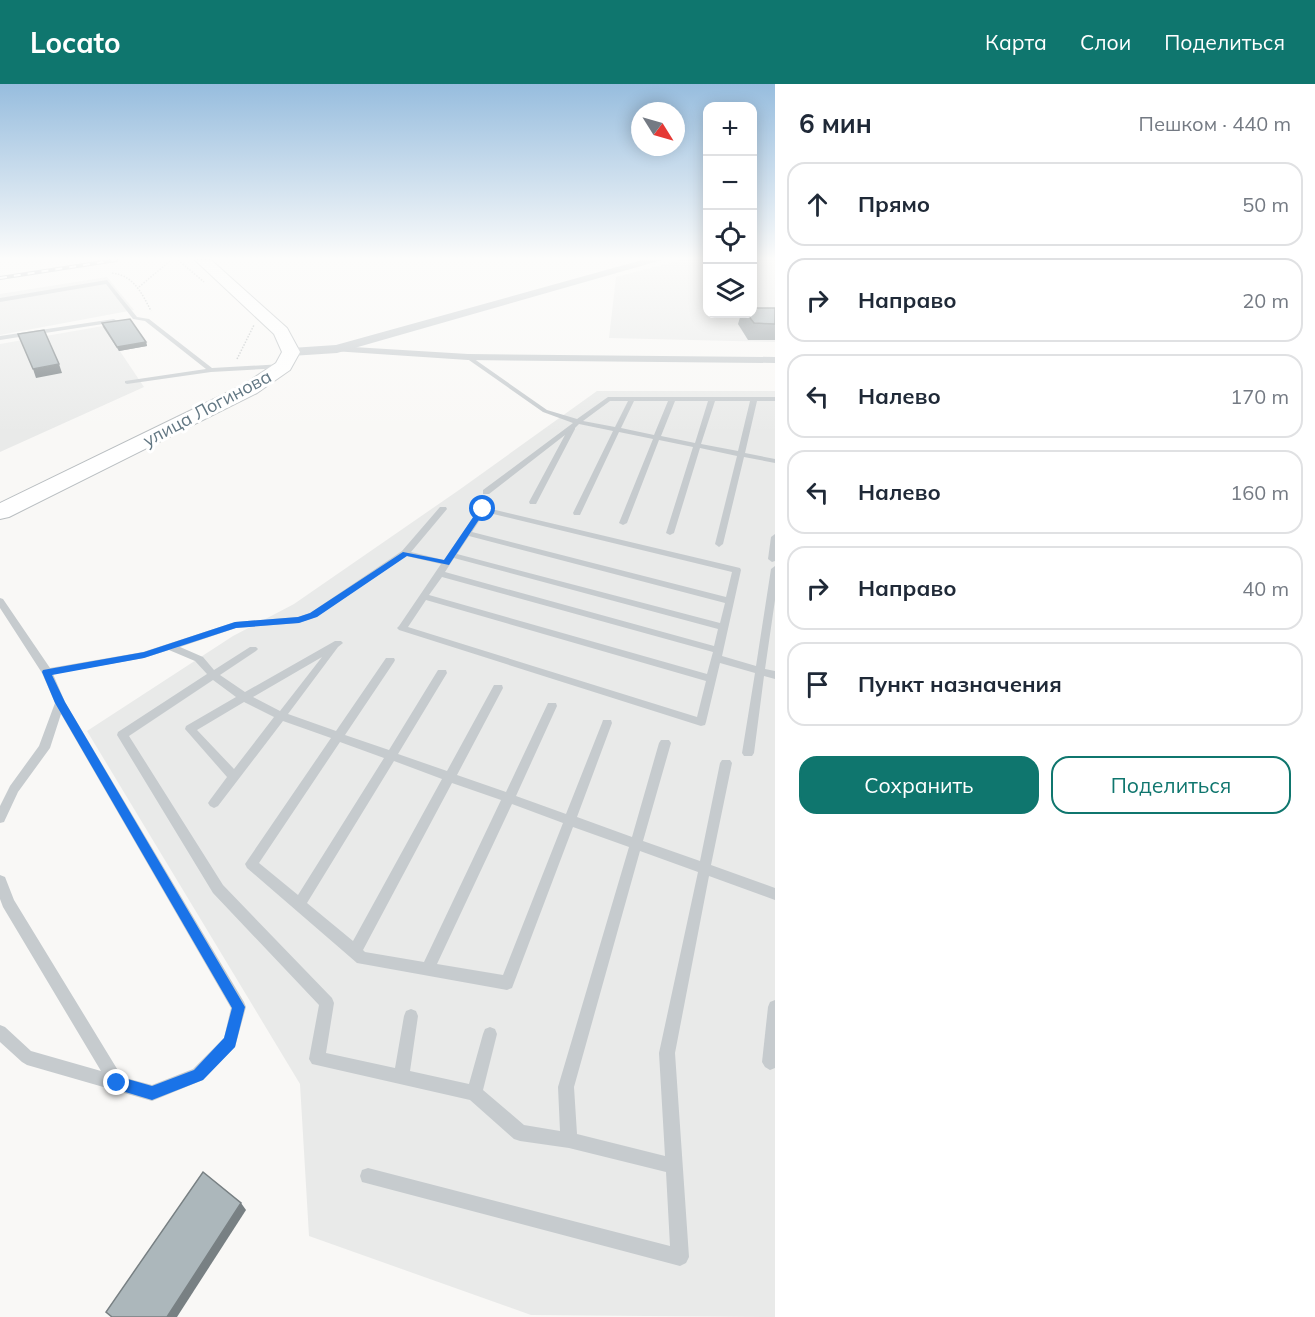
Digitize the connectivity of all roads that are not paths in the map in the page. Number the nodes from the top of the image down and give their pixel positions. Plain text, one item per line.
1 (135, 318) joint
2 (265, 318) edge
3 (450, 318) edge
4 (281, 332) junction
5 (0, 338) edge
6 (337, 349) junction
7 (468, 357) junction
8 (775, 360) edge
9 (282, 365) junction
10 (211, 369) junction
11 (127, 382) dead end
12 (632, 399) junction
13 (672, 399) junction
14 (712, 399) junction
15 (754, 399) junction
16 (775, 399) edge
17 (576, 424) junction
18 (618, 430) junction
19 (657, 438) junction
20 (698, 446) junction
21 (740, 454) junction
22 (775, 461) edge
23 (486, 492) dead end
24 (532, 502) dead end
25 (443, 509) dead end
26 (0, 512) edge
27 (577, 513) dead end
28 (623, 523) dead end
29 (466, 533) junction
30 (670, 533) dead end
31 (775, 537) edge
32 (718, 544) dead end
33 (405, 553) junction
34 (449, 559) junction
35 (772, 559) dead end
36 (775, 569) edge
37 (440, 573) junction
38 (424, 596) junction
39 (0, 601) edge
40 (730, 601) junction
41 (724, 627) junction
42 (171, 647) junction
43 (253, 649) dead end
44 (717, 654) junction
45 (390, 660) dead end
46 (760, 670) junction
47 (46, 672) junction
48 (442, 673) dead end
49 (213, 675) junction
50 (775, 675) edge
51 (711, 679) junction
52 (498, 688) dead end
53 (245, 698) junction
54 (60, 703) junction
55 (552, 705) dead end
56 (281, 716) junction
57 (607, 723) dead end
58 (338, 737) junction
59 (665, 743) dead end
60 (748, 753) dead end
61 (391, 756) junction
62 (726, 764) dead end
63 (234, 777) junction
64 (449, 777) junction
65 (14, 789) junction
66 (509, 798) junction
67 (0, 799) edge
68 (214, 803) dead end
69 (0, 818) edge
70 (570, 820) junction
71 (636, 844) junction
72 (704, 868) junction
73 (0, 881) edge
74 (775, 894) edge
75 (299, 904) junction
76 (354, 952) junction
77 (428, 969) junction
78 (775, 1007) edge
79 (411, 1016) dead end
80 (0, 1032) edge
81 (490, 1034) dead end
82 (770, 1062) dead end
83 (401, 1077) junction
84 (117, 1083) junction
85 (474, 1094) junction
86 (569, 1140) junction
87 (674, 1166) junction
88 (368, 1176) dead end

1 - 5 lane
1 - 10 lane
2 - 4 main road, улица Логинова
3 - 6 street
4 - 6 street
4 - 9 main road, улица Логинова
6 - 7 street
6 - 9 street
6 - 9 street
7 - 8 street
7 - 17 lane
9 - 10 lane
9 - 26 main road, улица Логинова
10 - 11 lane
12 - 13 lane
12 - 17 lane
12 - 18 lane
13 - 14 lane
13 - 19 lane
14 - 15 lane
14 - 20 lane
15 - 16 lane
15 - 21 lane
17 - 18 lane
17 - 23 lane
17 - 24 lane
18 - 19 lane
18 - 27 lane
19 - 20 lane
19 - 28 lane
20 - 21 lane
20 - 30 lane
21 - 22 lane
21 - 32 lane
25 - 33 lane
29 - 34 lane
29 - 40 lane
29 - 40 lane
31 - 35 lane
33 - 34 lane
33 - 42 lane
34 - 37 lane
34 - 41 lane
36 - 46 lane
37 - 38 lane
37 - 44 lane
38 - 51 lane
38 - 51 lane
39 - 47 lane
40 - 41 lane
41 - 44 lane
42 - 47 lane
42 - 49 lane
43 - 49 lane
44 - 46 lane
44 - 51 lane
45 - 58 lane
46 - 50 lane
46 - 60 lane
47 - 54 lane
48 - 61 lane
49 - 53 lane
49 - 83 lane
52 - 64 lane
53 - 56 lane
53 - 56 lane
53 - 63 lane
54 - 65 lane
54 - 84 lane
55 - 66 lane
56 - 58 lane
56 - 63 lane
57 - 70 lane
58 - 61 lane
58 - 75 lane
59 - 71 lane
61 - 64 lane
61 - 75 lane
62 - 72 lane
63 - 68 lane
64 - 66 lane
64 - 76 lane
65 - 67 lane
65 - 69 lane
66 - 70 lane
66 - 77 lane
70 - 71 lane
70 - 77 lane
71 - 72 lane
71 - 86 lane
72 - 74 lane
72 - 87 lane
73 - 84 lane
75 - 76 lane
76 - 77 lane
78 - 82 lane
79 - 83 lane
80 - 84 lane
81 - 85 lane
83 - 85 lane
85 - 86 lane
86 - 87 lane
87 - 88 lane

